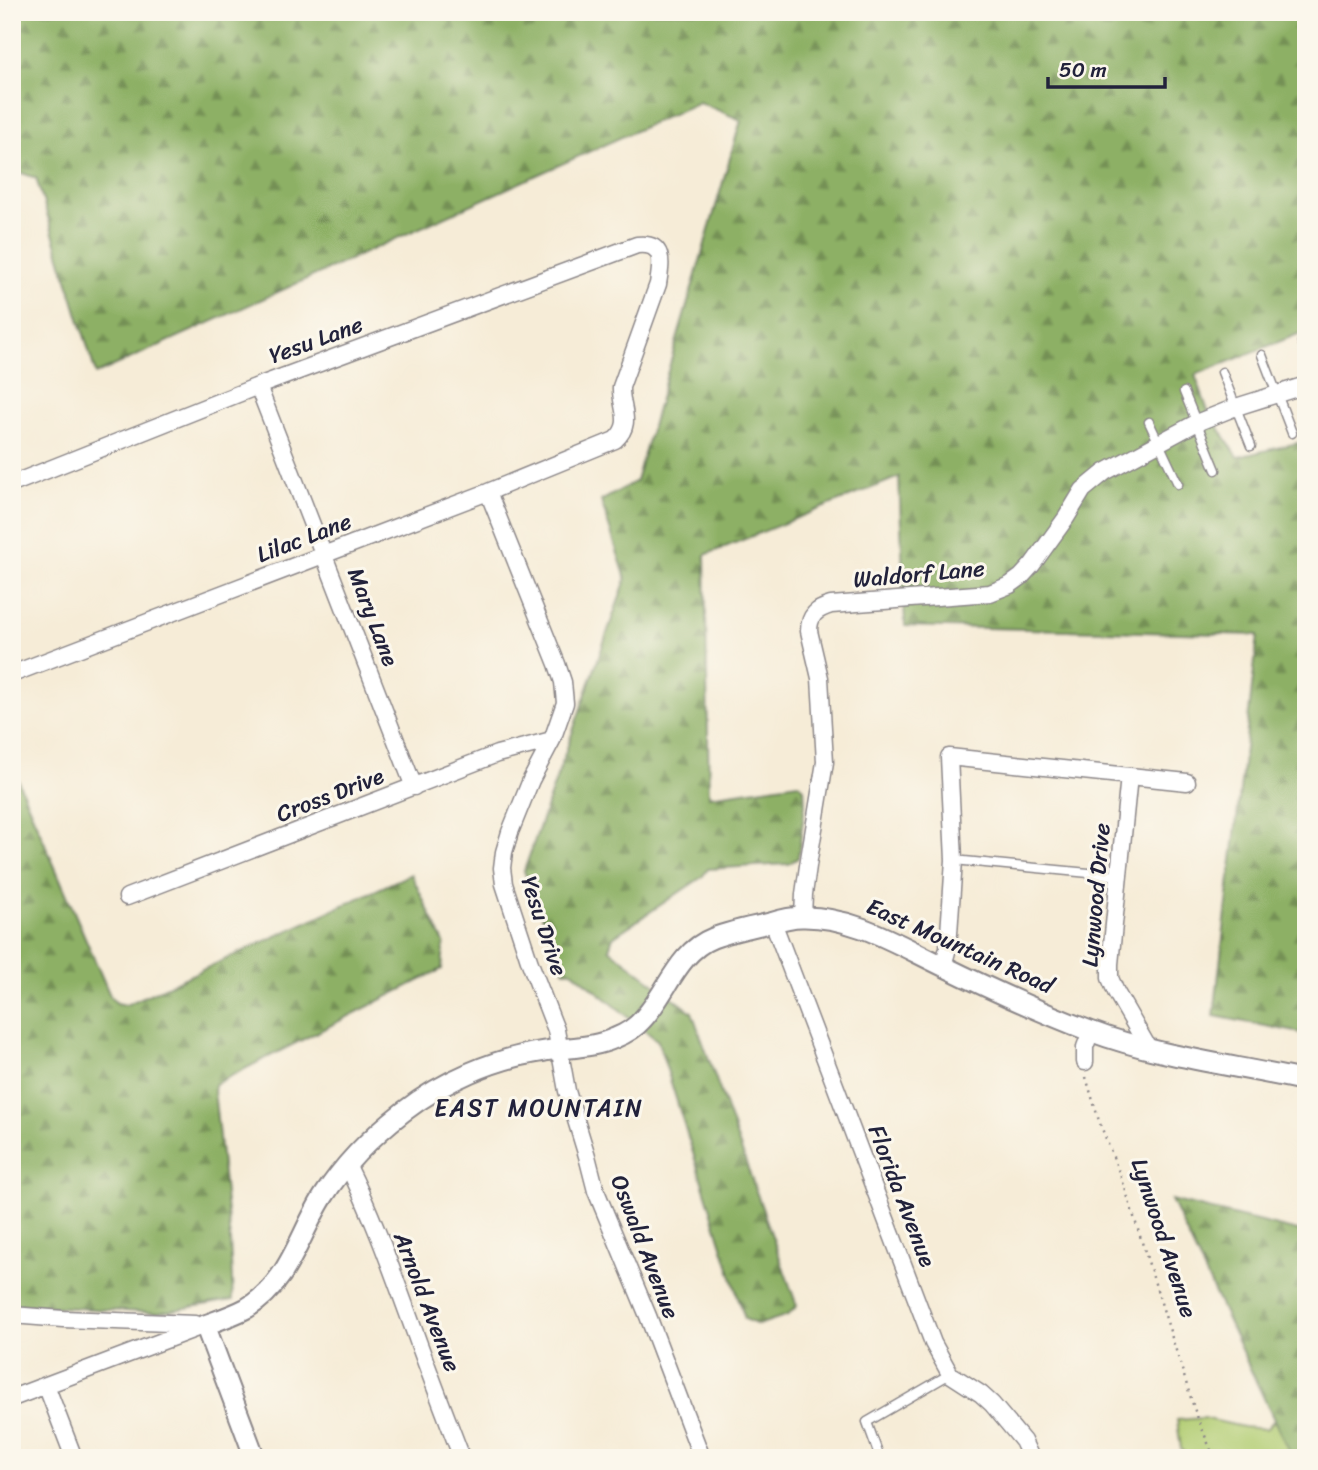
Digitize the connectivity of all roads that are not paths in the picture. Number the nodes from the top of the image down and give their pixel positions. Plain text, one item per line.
1 (1262, 355) dead end
2 (1222, 373) dead end
3 (1306, 384) edge
4 (258, 386) junction
5 (1184, 392) dead end
6 (1277, 394) junction
7 (1236, 407) junction
8 (1149, 422) dead end
9 (1196, 423) junction
10 (1292, 433) dead end
11 (610, 442) joint
12 (1159, 443) junction
13 (1251, 446) dead end
14 (1216, 470) dead end
15 (12, 484) edge
16 (1178, 484) dead end
17 (488, 492) junction
18 (325, 554) junction
19 (12, 674) edge
20 (552, 740) junction
21 (1129, 776) junction
22 (1187, 782) dead end
23 (414, 787) junction
24 (954, 860) junction
25 (1120, 876) junction
26 (127, 897) dead end
27 (803, 916) junction
28 (773, 922) junction
29 (943, 966) junction
30 (1091, 1031) junction
31 (559, 1049) junction
32 (1149, 1049) junction
33 (1085, 1062) road end
34 (1306, 1081) edge
35 (346, 1164) junction
36 (12, 1315) edge
37 (205, 1325) junction
38 (950, 1374) junction
39 (46, 1385) junction
40 (12, 1398) edge
41 (74, 1458) edge
42 (255, 1458) edge
43 (462, 1458) edge
44 (702, 1458) edge
45 (880, 1458) edge
46 (1031, 1458) edge

1 - 6 lane
2 - 7 lane
3 - 6 street, Waldorf Lane
4 - 11 street, Yesu Lane
4 - 15 street, Yesu Lane
4 - 18 street, Mary Lane
5 - 9 lane
6 - 7 street, Waldorf Lane
6 - 10 lane
7 - 9 street, Waldorf Lane
7 - 13 lane
8 - 12 lane
9 - 12 street, Waldorf Lane
9 - 14 lane
11 - 17 street, Lilac Lane
12 - 16 lane
12 - 27 street, Waldorf Lane
17 - 18 street, Lilac Lane
17 - 20 street, Yesu Drive
18 - 19 street, Lilac Lane
18 - 23 street, Mary Lane
20 - 23 street, Cross Drive
20 - 31 street, Yesu Drive
21 - 22 street
21 - 24 street
21 - 25 street, Lynwood Drive
23 - 26 street, Cross Drive
24 - 25 lane
24 - 29 street
25 - 32 street, Lynwood Drive
27 - 28 street, East Mountain Road
27 - 29 street, East Mountain Road
28 - 31 street, East Mountain Road
28 - 38 street, Florida Avenue
29 - 30 street, East Mountain Road
30 - 32 street, East Mountain Road
30 - 33 street
31 - 35 street, East Mountain Road
31 - 44 street, Oswald Avenue
32 - 34 street, East Mountain Road
35 - 37 street, East Mountain Road
35 - 43 street, Arnold Avenue
36 - 37 street, East Mountain Road
37 - 39 street, East Mountain Road
37 - 42 street
38 - 45 lane
38 - 46 street, Florida Avenue
39 - 40 street, East Mountain Road
39 - 41 street

